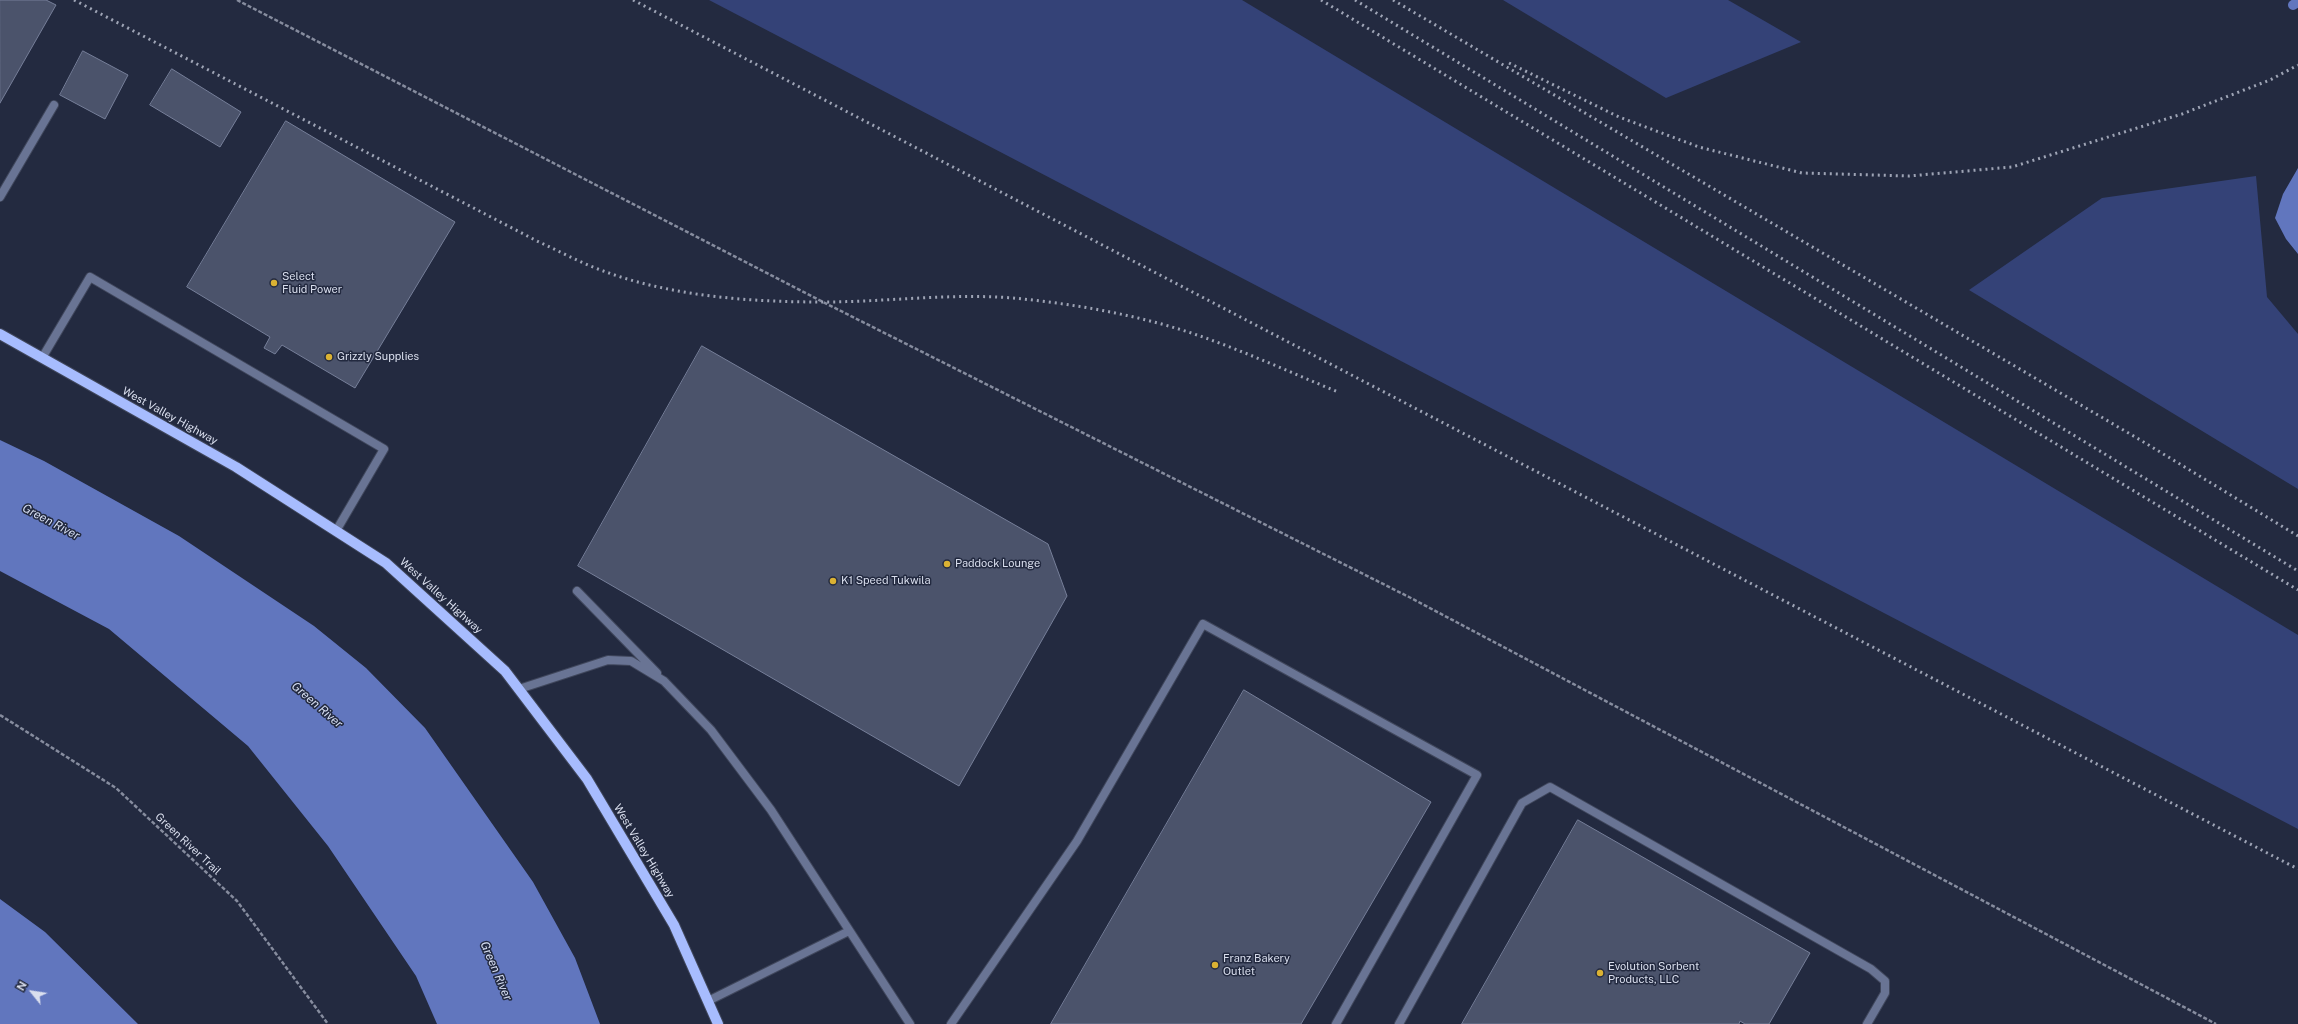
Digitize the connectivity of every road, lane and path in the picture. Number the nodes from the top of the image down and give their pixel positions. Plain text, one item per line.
1 (237, 0) edge
2 (54, 105) dead end
3 (0, 197) edge
4 (0, 334) edge
5 (42, 358) junction
6 (336, 531) junction
7 (577, 591) dead end
8 (664, 681) junction
9 (518, 689) junction
10 (0, 715) edge
11 (849, 931) junction
12 (708, 1001) junction
13 (328, 1024) edge
14 (718, 1024) edge
15 (910, 1024) edge
16 (951, 1024) edge
17 (1336, 1024) edge
18 (1399, 1024) edge
19 (1868, 1024) edge
20 (2216, 1024) edge

1 - 20 path
2 - 3 lane
4 - 5 main road, West Valley Highway
5 - 6 main road, West Valley Highway
5 - 6 lane
6 - 9 main road, West Valley Highway
7 - 8 lane
8 - 9 lane
8 - 11 lane
9 - 12 main road, West Valley Highway
10 - 13 path, Green River Trail
11 - 12 lane
11 - 15 lane
12 - 14 main road, West Valley Highway
16 - 17 lane
18 - 19 lane

